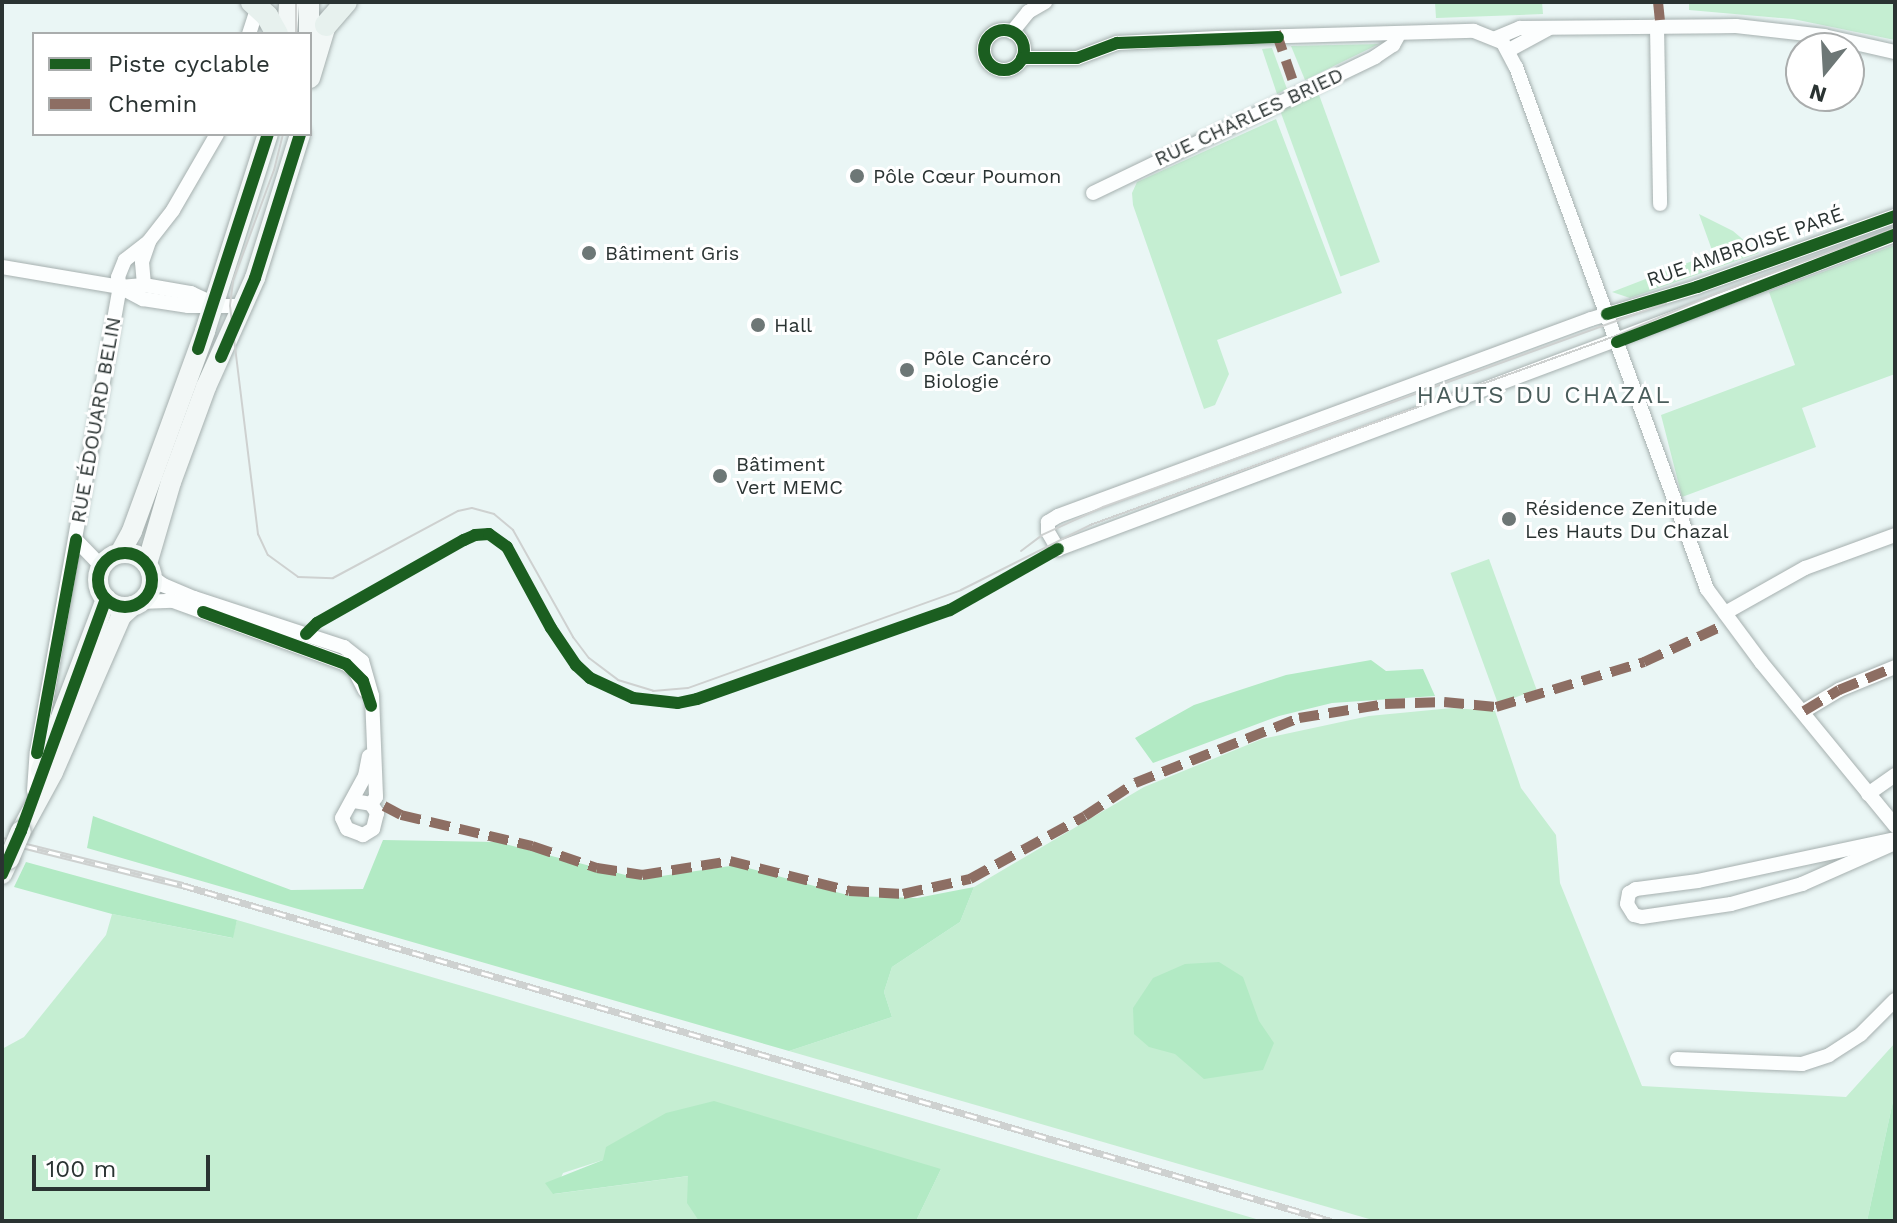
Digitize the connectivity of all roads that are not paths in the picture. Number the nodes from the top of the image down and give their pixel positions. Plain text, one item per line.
1 (289, 2) edge
2 (309, 2) edge
3 (346, 2) edge
4 (1045, 2) edge
5 (255, 5) edge
6 (1657, 26) junction
7 (1549, 29) junction
8 (318, 30) edge
9 (249, 32) edge
10 (275, 32) edge
11 (287, 32) edge
12 (1012, 32) junction
13 (1399, 34) junction
14 (1496, 38) junction
15 (1509, 50) junction
16 (1895, 52) edge
17 (1022, 58) junction
18 (312, 66) edge
19 (216, 136) edge
20 (267, 136) edge
21 (299, 136) edge
22 (1093, 193) dead end
23 (1660, 204) dead end
24 (1895, 216) edge
25 (1895, 235) edge
26 (149, 241) junction
27 (2, 267) edge
28 (144, 285) junction
29 (120, 287) junction
30 (213, 304) junction
31 (242, 306) junction
32 (1607, 314) junction
33 (1617, 342) junction
34 (1895, 535) edge
35 (76, 540) junction
36 (120, 553) junction
37 (101, 566) junction
38 (150, 570) junction
39 (106, 599) junction
40 (136, 604) junction
41 (1725, 613) junction
42 (306, 634) junction
43 (288, 643) junction
44 (1895, 667) edge
45 (371, 706) junction
46 (1804, 711) junction
47 (372, 740) junction
48 (1895, 775) edge
49 (34, 791) junction
50 (1868, 794) junction
51 (354, 801) junction
52 (371, 804) junction
53 (1895, 826) edge
54 (21, 831) junction
55 (1895, 841) edge
56 (6, 866) edge
57 (1895, 1000) edge
58 (1677, 1059) dead end

1 - 11 street
2 - 8 street
3 - 8 main road
4 - 12 street
5 - 9 street
5 - 10 main road
6 - 7 street
6 - 16 street
6 - 23 street
7 - 14 street
7 - 15 street
8 - 18 street
12 - 17 street
12 - 17 street
13 - 14 street
13 - 17 street
13 - 22 street, RUE CHARLES BRIED
14 - 15 street
15 - 32 street
19 - 26 street, RUE ÉDOUARD BELIN
20 - 30 street
21 - 31 street
24 - 32 street, RUE AMBROISE PARÉ
25 - 33 street, RUE AMBROISE PARÉ
26 - 28 street, RUE ÉDOUARD BELIN
26 - 29 street, RUE ÉDOUARD BELIN
27 - 29 street, RUE ÉDOUARD BELIN
28 - 29 street
28 - 30 street
29 - 30 street, RUE ÉDOUARD BELIN
29 - 35 street, RUE ÉDOUARD BELIN
30 - 31 street, RUE ÉDOUARD BELIN
30 - 36 street
31 - 38 street
32 - 33 street
32 - 33 street, RUE AMBROISE PARÉ
33 - 41 street
34 - 41 street
35 - 37 street
35 - 49 street, RUE ÉDOUARD BELIN
36 - 37 street
36 - 38 street
37 - 39 street
38 - 40 street
38 - 42 street
39 - 40 street
39 - 49 street
40 - 43 street
40 - 54 street
41 - 46 street
42 - 43 street
42 - 45 street
43 - 45 street
44 - 46 street
45 - 47 street
46 - 50 street
47 - 51 street
47 - 52 street
48 - 50 street
49 - 54 street
50 - 53 street
51 - 52 street
51 - 52 street
54 - 56 street, bridge
55 - 55 street
57 - 58 street

